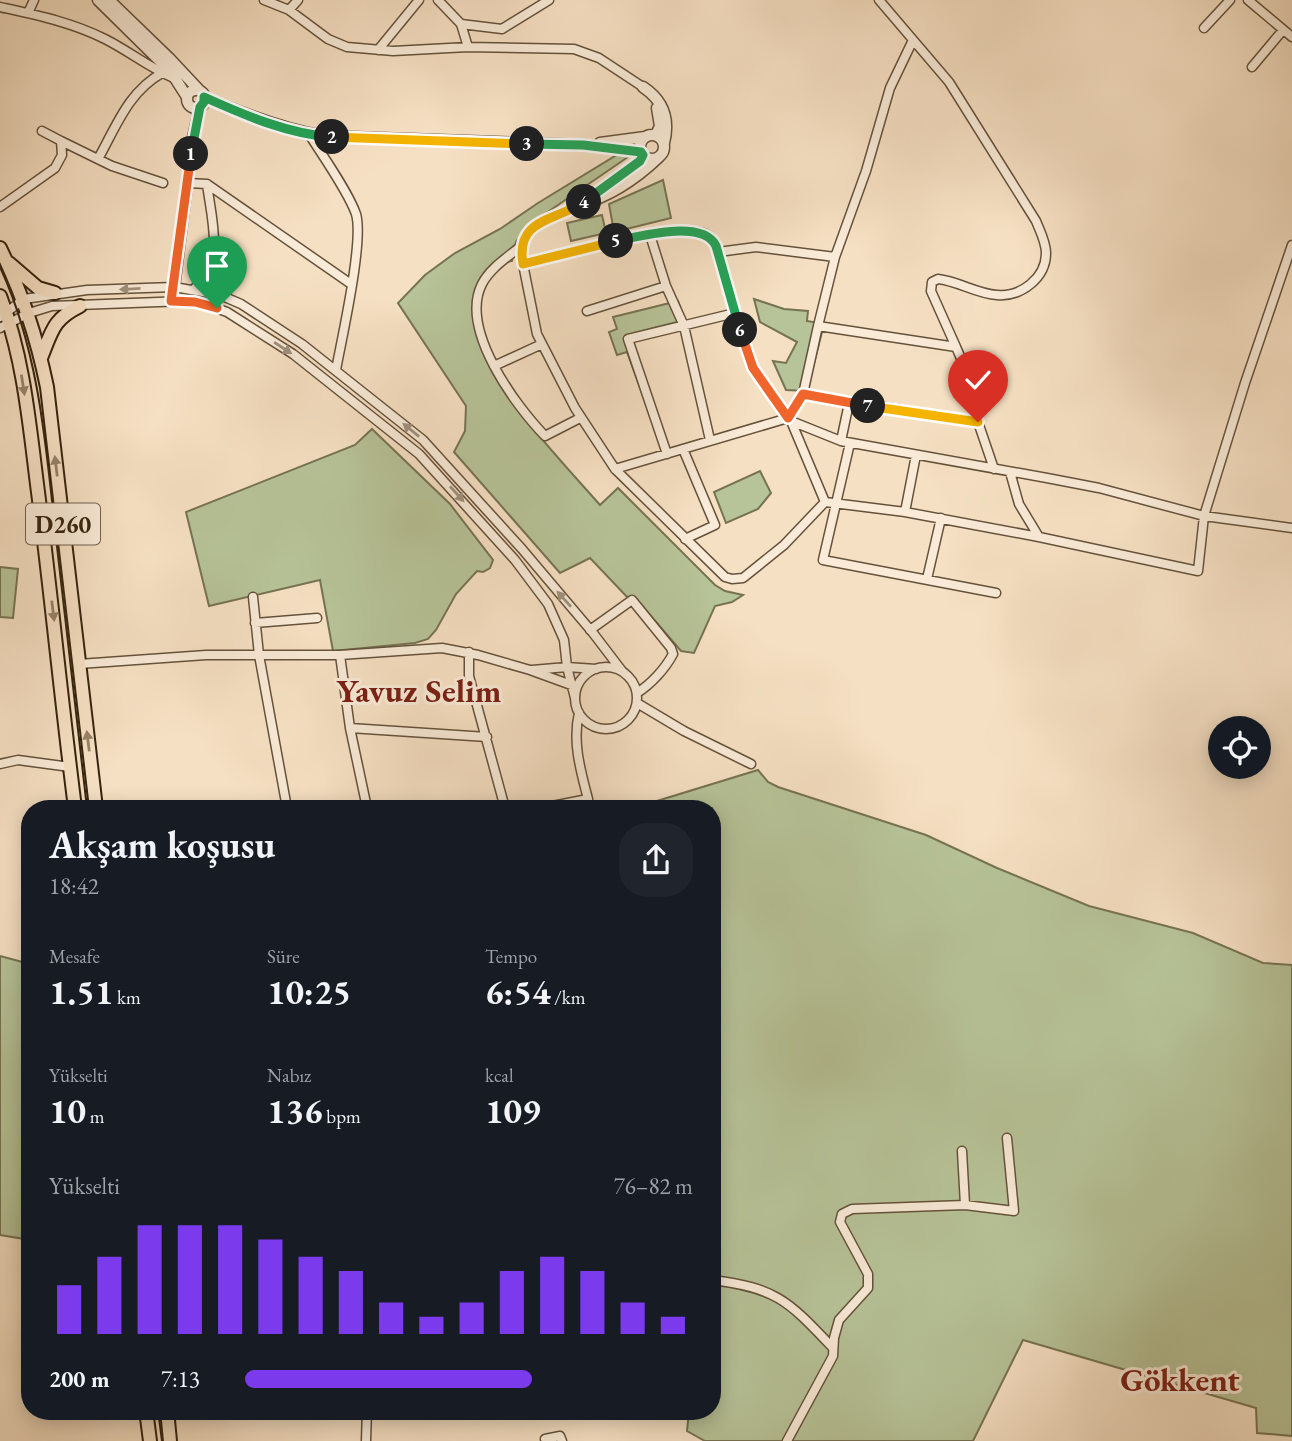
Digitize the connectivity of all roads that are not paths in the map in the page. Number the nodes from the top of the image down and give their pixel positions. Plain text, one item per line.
1 (34, 0) edge
2 (97, 0) edge
3 (109, 0) edge
4 (298, 0) edge
5 (419, 0) edge
6 (438, 0) edge
7 (549, 0) edge
8 (879, 0) edge
9 (1230, 0) edge
10 (1248, 0) edge
11 (271, 1) edge
12 (0, 7) edge
13 (289, 10) junction
14 (28, 13) junction
15 (461, 24) junction
16 (1204, 28) dead end
17 (1283, 30) junction
18 (1292, 37) edge
19 (913, 40) junction
20 (468, 47) junction
21 (378, 50) junction
22 (1252, 67) dead end
23 (162, 73) junction
24 (176, 79) junction
25 (643, 87) joint
26 (196, 99) junction
27 (41, 131) dead end
28 (309, 134) junction
29 (655, 138) junction
30 (61, 141) junction
31 (583, 145) junction
32 (642, 153) junction
33 (659, 157) junction
34 (98, 159) junction
35 (163, 183) dead end
36 (187, 183) junction
37 (207, 184) junction
38 (579, 205) junction
39 (0, 207) edge
40 (650, 235) junction
41 (1292, 245) edge
42 (521, 246) junction
43 (0, 248) edge
44 (718, 252) junction
45 (835, 257) junction
46 (6, 260) junction
47 (523, 264) junction
48 (351, 284) junction
49 (666, 286) junction
50 (174, 287) junction
51 (194, 289) junction
52 (55, 293) junction
53 (0, 296) edge
54 (24, 299) junction
55 (171, 301) junction
56 (80, 306) junction
57 (587, 311) dead end
58 (29, 313) junction
59 (735, 313) junction
60 (4, 320) edge
61 (684, 326) junction
62 (818, 326) junction
63 (0, 335) edge
64 (15, 344) junction
65 (542, 344) junction
66 (956, 347) junction
67 (41, 358) junction
68 (494, 366) junction
69 (336, 370) junction
70 (803, 394) junction
71 (849, 403) junction
72 (580, 418) junction
73 (790, 420) junction
74 (978, 422) junction
75 (710, 440) junction
76 (846, 442) junction
77 (683, 449) junction
78 (667, 454) junction
79 (916, 455) junction
80 (615, 469) junction
81 (994, 469) junction
82 (1010, 472) junction
83 (825, 502) junction
84 (836, 502) junction
85 (905, 512) junction
86 (1204, 516) junction
87 (941, 518) junction
88 (1292, 528) edge
89 (1039, 537) junction
90 (685, 539) junction
91 (927, 579) junction
92 (996, 593) dead end
93 (253, 597) dead end
94 (317, 618) dead end
95 (255, 623) junction
96 (590, 630) junction
97 (469, 652) junction
98 (258, 655) junction
99 (340, 655) junction
100 (79, 664) junction
101 (567, 667) junction
102 (596, 668) junction
103 (530, 670) junction
104 (622, 671) junction
105 (574, 686) junction
106 (637, 693) junction
107 (637, 704) junction
108 (579, 713) junction
109 (350, 728) junction
110 (487, 737) junction
111 (0, 764) edge
112 (751, 764) dead end
113 (70, 767) junction
114 (74, 800) edge
115 (95, 800) edge
116 (285, 800) edge
117 (365, 800) edge
118 (503, 800) edge
119 (583, 800) edge
120 (1007, 1138) dead end
121 (962, 1151) dead end
122 (965, 1205) junction
123 (721, 1282) edge
124 (833, 1348) junction
125 (147, 1420) edge
126 (168, 1420) edge
127 (367, 1420) edge
128 (545, 1440) edge
129 (150, 1441) edge
130 (170, 1441) edge
131 (366, 1441) edge
132 (562, 1441) edge
133 (787, 1441) edge

1 - 14 street
2 - 24 street
3 - 26 street
4 - 13 street
5 - 21 street
6 - 15 street
7 - 15 street
8 - 19 street
9 - 16 street
10 - 17 street
11 - 13 street
12 - 14 street
13 - 21 street
14 - 23 street
15 - 20 street
17 - 18 street
17 - 22 street
19 - 45 street
19 - 66 street
20 - 21 street
20 - 25 street
23 - 24 street
23 - 34 street
24 - 26 street
25 - 29 street
26 - 28 street
26 - 36 street
27 - 30 street
28 - 31 street
28 - 48 street
29 - 31 street
29 - 32 street
29 - 33 street
30 - 34 street
30 - 39 street
31 - 32 street
32 - 33 street
32 - 38 street
33 - 38 street
34 - 35 street
36 - 37 street
36 - 50 street
37 - 48 street
37 - 51 street
38 - 42 street
40 - 44 street
40 - 47 street
40 - 49 street
41 - 86 street
42 - 47 street
42 - 68 street
43 - 46 highway, D260
44 - 45 street
44 - 59 street
45 - 62 street
46 - 52 highway
46 - 54 highway, D260
47 - 65 street
48 - 69 street
49 - 57 street
49 - 61 street
50 - 51 street
50 -> 52 street
50 - 55 street
51 - 69 street
52 - 54 street
53 - 60 highway, D260
54 - 58 highway, D260
54 - 60 street
55 - 56 street
55 -> 101 street
56 - 58 street
56 - 67 highway
58 - 60 street
58 - 67 highway, D260
59 - 61 street
59 - 73 street
60 - 64 highway, D260
61 - 75 street
61 - 78 street
62 - 66 street
62 - 70 street
63 - 64 highway
64 -> 113 highway, D260
65 - 68 street
65 - 72 street
66 - 74 street
100 -> 67 highway, D260
68 - 72 street
96 -> 69 street
70 - 71 street
70 - 73 street
71 - 74 street
71 - 76 street
72 - 80 street
73 - 75 street
73 - 76 street
73 - 83 street
74 - 81 street
75 - 77 street
76 - 79 street
76 - 84 street
77 - 78 street
77 - 90 street
78 - 80 street
79 - 81 street
79 - 85 street
80 - 90 street
81 - 82 street
82 - 86 street
82 - 89 street
83 - 84 street
83 - 90 street
84 - 85 street
84 - 91 street
85 - 87 street
86 - 88 street
86 - 89 street
87 - 89 street
87 - 91 street
91 - 92 street
93 - 95 street
94 - 95 street
95 - 98 street
96 - 104 street
96 - 106 street
97 - 99 street
97 - 103 street
97 - 110 street
98 - 99 street
98 - 100 street
98 - 116 street
99 - 109 street
115 -> 100 highway, D260
101 - 102 street
101 - 103 street
101 - 105 street
102 - 104 street
102 - 105 street
103 - 105 street
104 - 106 street
105 - 108 street
106 - 107 street
107 - 108 street
107 - 112 street
108 - 119 street
109 - 110 street
109 - 117 street
110 - 118 street
111 - 113 street
113 - 114 highway, D260
120 - 122 street
121 - 122 street
122 - 124 street
123 - 124 street
124 - 133 street
125 - 129 highway
126 - 130 highway
127 - 131 street
128 - 132 street

